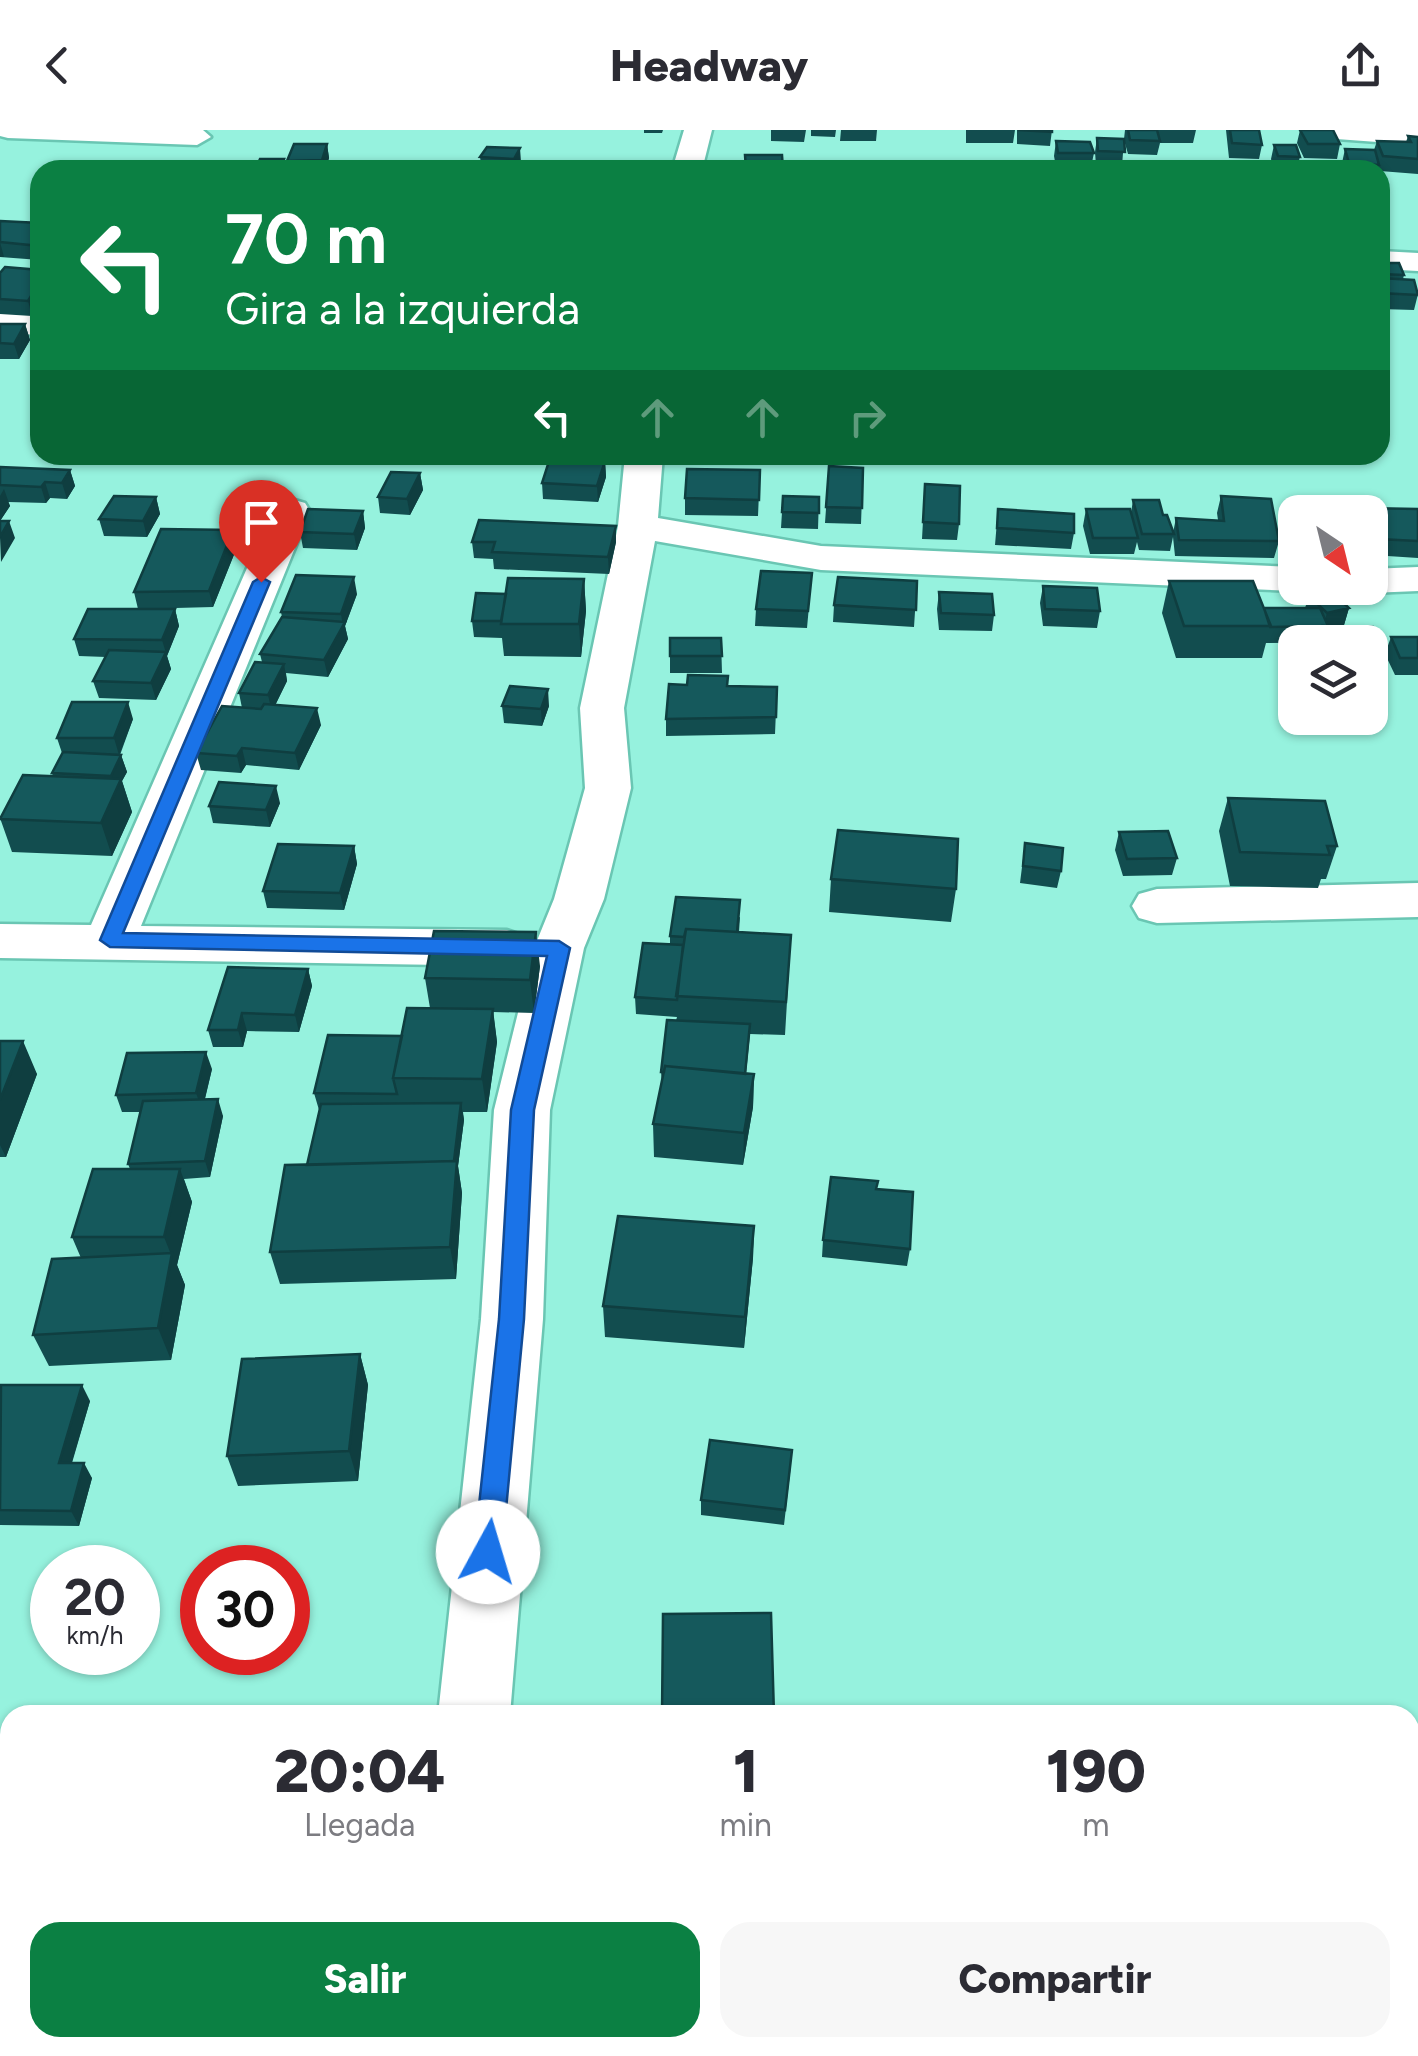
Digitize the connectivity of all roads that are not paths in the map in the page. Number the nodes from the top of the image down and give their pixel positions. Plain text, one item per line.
1 (8, 130) edge
2 (698, 130) edge
3 (1323, 130) edge
4 (198, 137) dead end
5 (1418, 137) edge
6 (690, 160) edge
7 (1390, 261) edge
8 (1418, 262) edge
9 (0, 323) edge
10 (30, 324) edge
11 (643, 465) edge
12 (291, 511) dead end
13 (638, 526) junction
14 (1278, 579) edge
15 (1388, 580) edge
16 (1418, 580) edge
17 (1418, 900) edge
18 (1157, 906) dead end
19 (110, 940) junction
20 (0, 942) edge
21 (559, 948) junction
22 (475, 1705) edge

1 - 4 street
2 - 6 street
3 - 5 street
7 - 8 street
9 - 10 street
11 - 13 street
12 - 19 street
13 - 14 street
13 - 21 street
15 - 16 street
17 - 18 street
19 - 20 street
19 - 21 street
21 - 22 street

